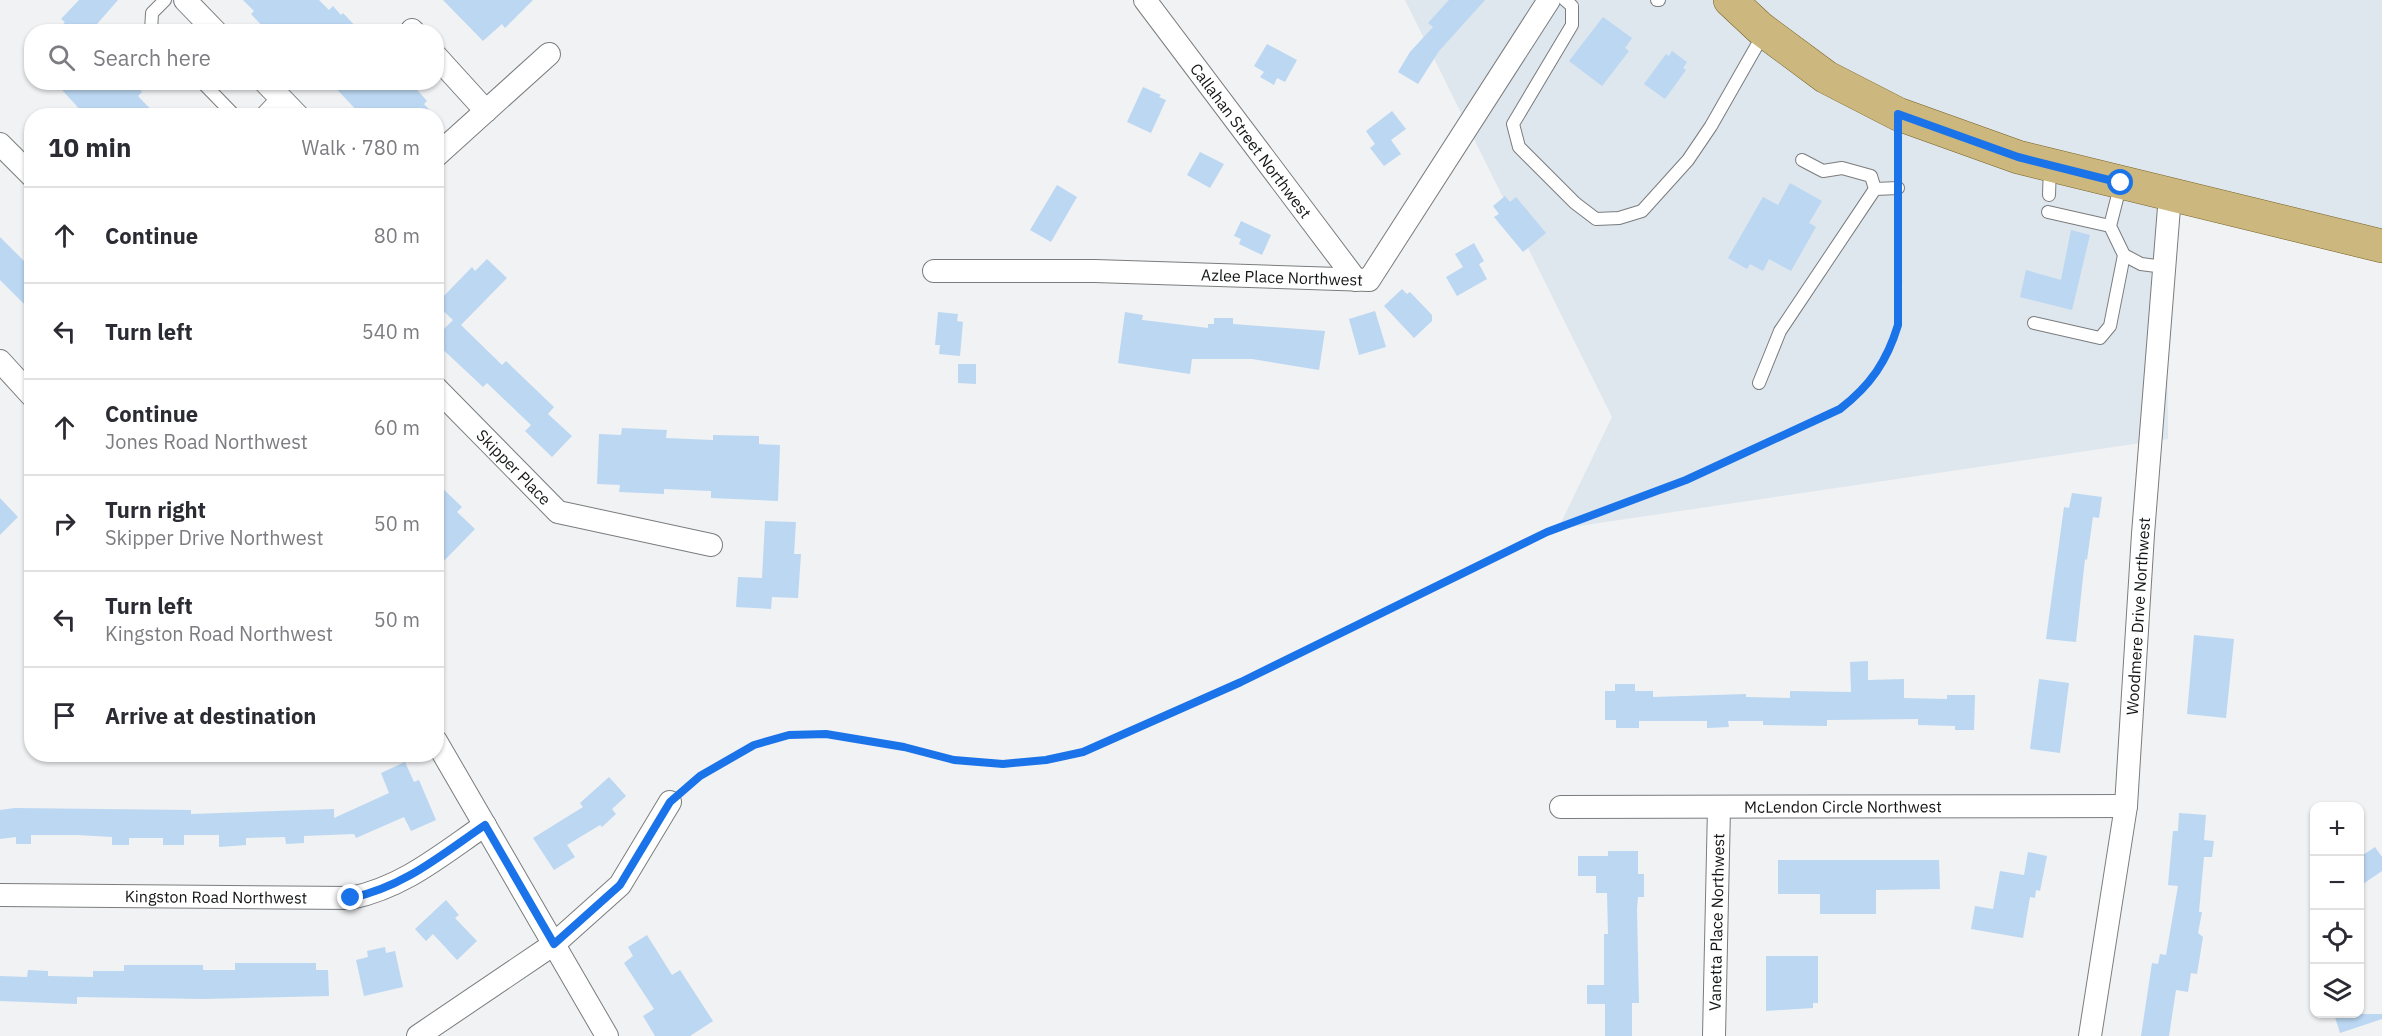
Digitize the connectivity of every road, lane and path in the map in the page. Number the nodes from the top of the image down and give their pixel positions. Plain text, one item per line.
1 (165, 0) edge
2 (185, 0) edge
3 (1145, 0) edge
4 (1550, 0) edge
5 (1565, 0) edge
6 (1730, 0) edge
7 (151, 24) edge
8 (208, 24) edge
9 (1765, 32) junction
10 (549, 54) dead end
11 (444, 65) edge
12 (210, 90) edge
13 (272, 90) edge
14 (273, 90) edge
15 (227, 108) edge
16 (264, 108) edge
17 (290, 108) edge
18 (486, 111) junction
19 (1898, 114) junction
20 (0, 144) edge
21 (444, 149) edge
22 (1802, 160) dead end
23 (24, 168) edge
24 (2121, 183) junction
25 (1898, 188) junction
26 (1875, 189) junction
27 (2169, 195) junction
28 (2048, 212) dead end
29 (2109, 226) junction
30 (2382, 246) edge
31 (2124, 255) junction
32 (2164, 267) junction
33 (934, 271) dead end
34 (1356, 280) junction
35 (2034, 323) dead end
36 (0, 362) edge
37 (1759, 383) dead end
38 (24, 388) edge
39 (444, 396) edge
40 (711, 545) dead end
41 (444, 755) edge
42 (670, 802) joint
43 (2126, 806) junction
44 (1561, 807) dead end
45 (1719, 807) junction
46 (485, 825) junction
47 (0, 895) edge
48 (554, 944) junction
49 (418, 1036) edge
50 (607, 1036) edge
51 (1714, 1036) edge
52 (2090, 1036) edge

1 - 7 lane
2 - 8 street
3 - 34 street, Callahan Street Northwest
4 - 34 street, Azlee Place Northwest
5 - 9 lane
6 - 9 main road
9 - 19 main road
10 - 18 street
11 - 18 street
12 - 15 lane
13 - 16 lane
14 - 17 street
18 - 21 street
19 - 24 main road
19 - 25 path
20 - 23 street
22 - 26 lane
24 - 27 main road
24 - 29 lane
25 - 26 lane
25 - 42 path
26 - 37 lane
27 - 30 main road
27 - 32 street, Woodmere Drive Northwest
28 - 29 lane
29 - 31 lane
31 - 32 lane
31 - 35 lane
32 - 43 street, Woodmere Drive Northwest
33 - 34 street, Azlee Place Northwest
36 - 38 street
39 - 40 street, Skipper Place
41 - 46 street
42 - 48 street
43 - 45 street, McLendon Circle Northwest
43 - 52 street, Woodmere Drive Northwest
44 - 45 street, McLendon Circle Northwest
45 - 51 street, Vanetta Place Northwest
46 - 47 street, Kingston Road Northwest
46 - 48 street
48 - 49 street
48 - 50 street

